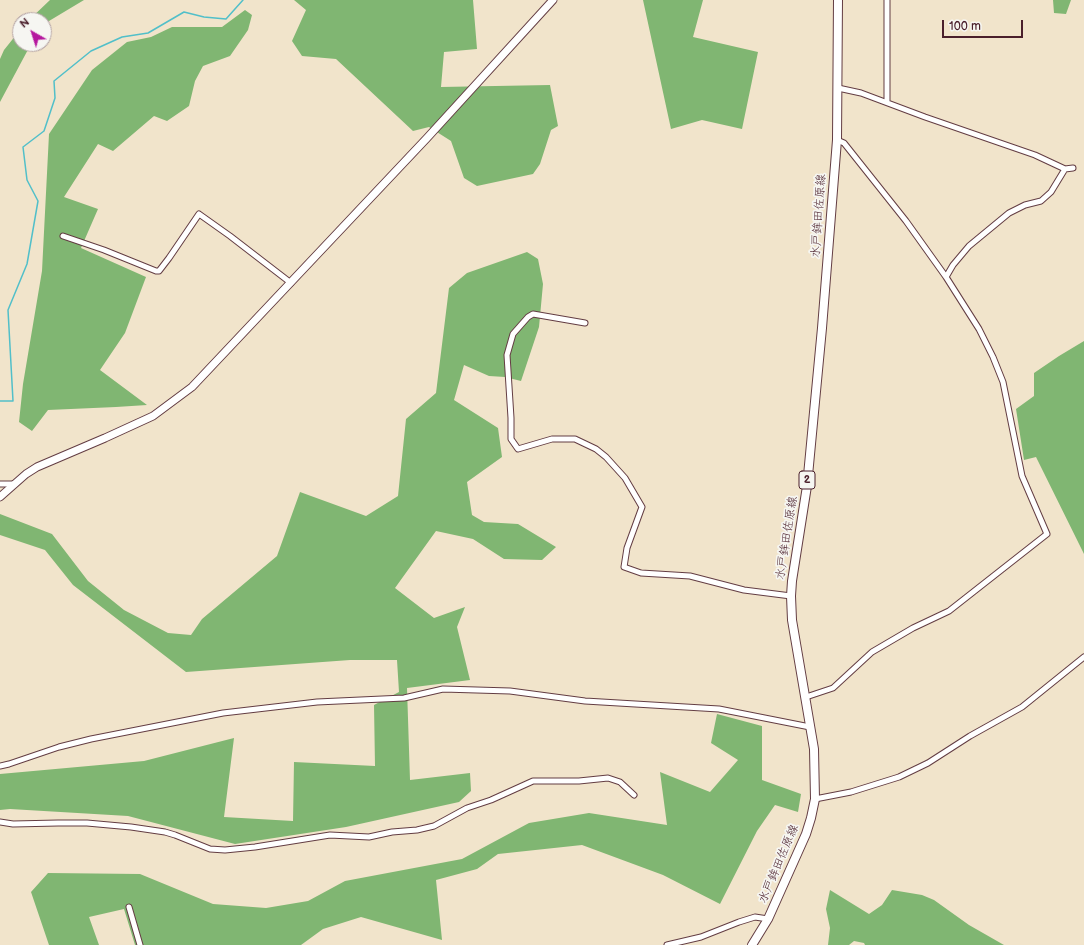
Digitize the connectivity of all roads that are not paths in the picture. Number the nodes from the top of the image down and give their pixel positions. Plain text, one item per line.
1 (553, 0) edge
2 (838, 0) edge
3 (887, 0) edge
4 (838, 88) junction
5 (887, 102) junction
6 (837, 140) junction
7 (1073, 168) dead end
8 (1065, 169) junction
9 (63, 236) dead end
10 (946, 277) junction
11 (291, 283) junction
12 (585, 323) dead end
13 (0, 484) edge
14 (15, 484) junction
15 (0, 497) edge
16 (791, 596) junction
17 (1084, 657) edge
18 (806, 697) junction
19 (810, 727) junction
20 (0, 766) edge
21 (634, 795) dead end
22 (815, 799) junction
23 (0, 822) edge
24 (129, 907) dead end
25 (768, 919) junction
26 (140, 945) edge
27 (667, 945) edge
28 (752, 945) edge

1 - 11 street
2 - 4 main road, 水戸鉾田佐原線 / 2
3 - 5 street
4 - 5 street
4 - 6 main road, 水戸鉾田佐原線 / 2
5 - 8 street
6 - 10 street
6 - 16 main road, 水戸鉾田佐原線 / 2
7 - 8 street
8 - 10 street
9 - 11 street
10 - 18 street
11 - 14 street
12 - 16 street
13 - 14 street
14 - 15 street
16 - 18 main road, 水戸鉾田佐原線 / 2
17 - 22 street
18 - 19 main road, 水戸鉾田佐原線 / 2
19 - 20 street
19 - 22 main road, 水戸鉾田佐原線 / 2
21 - 23 street
22 - 25 main road, 水戸鉾田佐原線 / 2
24 - 26 street
25 - 27 street
25 - 28 main road, 水戸鉾田佐原線 / 2

